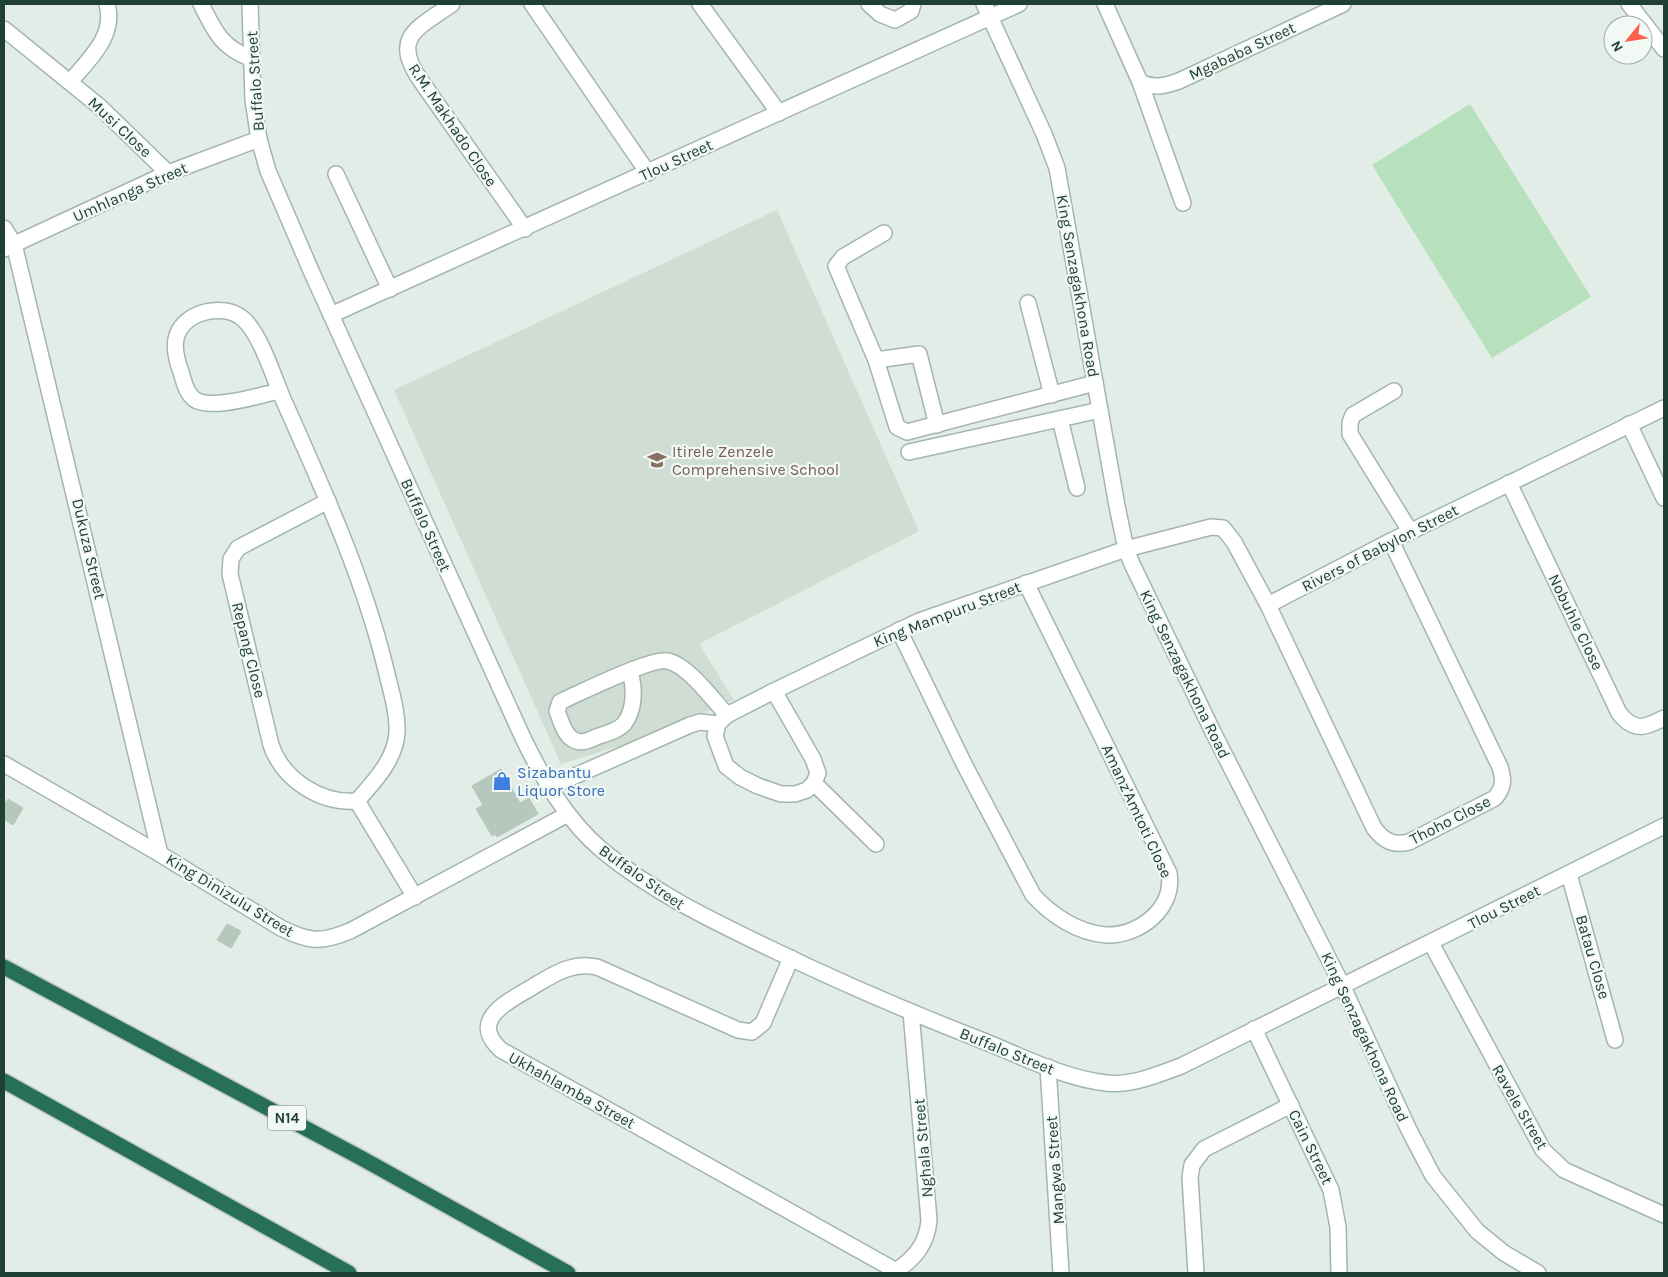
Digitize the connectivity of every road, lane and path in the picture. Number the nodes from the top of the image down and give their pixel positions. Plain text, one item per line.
1 (107, 4) edge
2 (200, 4) edge
3 (250, 4) edge
4 (452, 4) edge
5 (532, 4) edge
6 (700, 4) edge
7 (869, 4) edge
8 (913, 4) edge
9 (1019, 4) edge
10 (1105, 4) edge
11 (1343, 4) edge
12 (1629, 4) edge
13 (987, 10) edge
14 (4, 29) edge
15 (1664, 49) edge
16 (250, 58) junction
17 (70, 82) junction
18 (1140, 82) junction
19 (779, 113) junction
20 (259, 139) junction
21 (648, 172) junction
22 (168, 173) junction
23 (336, 174) dead end
24 (1183, 202) dead end
25 (4, 228) edge
26 (525, 229) junction
27 (884, 234) dead end
28 (9, 247) edge
29 (390, 289) junction
30 (1028, 303) dead end
31 (331, 315) junction
32 (876, 360) junction
33 (1095, 383) junction
34 (280, 391) junction
35 (1394, 391) dead end
36 (1052, 395) junction
37 (1664, 408) edge
38 (1100, 410) junction
39 (1060, 419) junction
40 (1629, 424) junction
41 (937, 425) junction
42 (909, 452) dead end
43 (1509, 483) junction
44 (1077, 488) dead end
45 (1664, 498) edge
46 (328, 501) junction
47 (1410, 532) junction
48 (1391, 541) junction
49 (1126, 549) junction
50 (1026, 583) junction
51 (1268, 605) junction
52 (899, 630) junction
53 (630, 672) junction
54 (774, 691) junction
55 (1664, 718) edge
56 (723, 720) junction
57 (4, 764) edge
58 (814, 783) junction
59 (550, 787) junction
60 (357, 802) junction
61 (568, 814) junction
62 (1664, 826) edge
63 (876, 844) dead end
64 (160, 854) junction
65 (1569, 874) junction
66 (415, 896) junction
67 (1431, 943) junction
68 (791, 958) junction
69 (4, 967) edge
70 (1342, 985) junction
71 (911, 1012) junction
72 (1254, 1029) junction
73 (1615, 1040) dead end
74 (1048, 1067) junction
75 (4, 1082) edge
76 (1290, 1106) junction
77 (1664, 1215) edge
78 (898, 1272) edge
79 (349, 1273) edge
80 (568, 1273) edge
81 (1061, 1273) edge
82 (1196, 1273) edge
83 (1340, 1273) edge
84 (1538, 1273) edge

1 - 17 street
2 - 16 street
3 - 16 street, Buffalo Street
4 - 26 street, R.M. Makhado Close
5 - 21 street
6 - 19 street
7 - 8 street
9 - 13 street, Tlou Street
10 - 18 street
11 - 18 street, Mgababa Street
12 - 15 street
13 - 19 street, Tlou Street
13 - 33 street, King Senzagakhona Road
14 - 17 street, Musi Close
16 - 20 street, Buffalo Street
17 - 22 street, Musi Close
18 - 24 street
19 - 21 street, Tlou Street
20 - 22 street, Umhlanga Street
20 - 31 street, Buffalo Street
21 - 26 street, Tlou Street
22 - 28 street, Umhlanga Street
23 - 29 street
25 - 28 street
26 - 29 street, Tlou Street
27 - 32 street
28 - 64 street, Dukuza Street
29 - 31 street, Tlou Street
30 - 36 street
31 - 59 street, Buffalo Street
32 - 41 street
32 - 41 street
33 - 36 street
33 - 38 street, King Senzagakhona Road
34 - 34 street
34 - 46 street
35 - 47 street
36 - 41 street
37 - 40 street, Rivers of Babylon Street
38 - 39 street
38 - 49 street, King Senzagakhona Road
39 - 42 street
39 - 44 street
40 - 43 street, Rivers of Babylon Street
40 - 45 street
43 - 47 street, Rivers of Babylon Street
43 - 55 street, Nobuhle Close
46 - 60 street
46 - 60 street, Repang Close
47 - 48 street, Rivers of Babylon Street
48 - 51 street, Rivers of Babylon Street
48 - 51 street, Thoho Close
49 - 50 street, King Mampuru Street
49 - 51 street
49 - 70 street, King Senzagakhona Road
50 - 52 street, King Mampuru Street
50 - 52 street, Amanz'Amtoti Close
52 - 54 street, King Mampuru Street
53 - 53 street
53 - 56 street
54 - 56 street, King Mampuru Street
54 - 58 street
56 - 58 street
56 - 59 street, King Mampuru Street
57 - 64 street, King Dinizulu Street
58 - 63 street
59 - 61 street, Buffalo Street
60 - 66 street
61 - 66 street, King Dinizulu Street
61 - 68 street, Buffalo Street
62 - 65 street, Tlou Street
64 - 66 street, King Dinizulu Street
65 - 67 street, Tlou Street
65 - 73 street, Batau Close
67 - 70 street, Tlou Street
67 - 77 street, Ravele Street
68 - 71 street, Buffalo Street
68 - 78 street, Ukhahlamba Street
69 - 80 highway, N14
70 - 72 street, Buffalo Street
70 - 84 street, King Senzagakhona Road
71 - 74 street, Buffalo Street
71 - 78 street, Nghala Street
72 - 74 street, Buffalo Street
72 - 76 street, Cain Street
74 - 81 street, Mangwa Street
75 - 79 highway
76 - 82 street
76 - 83 street, Cain Street

